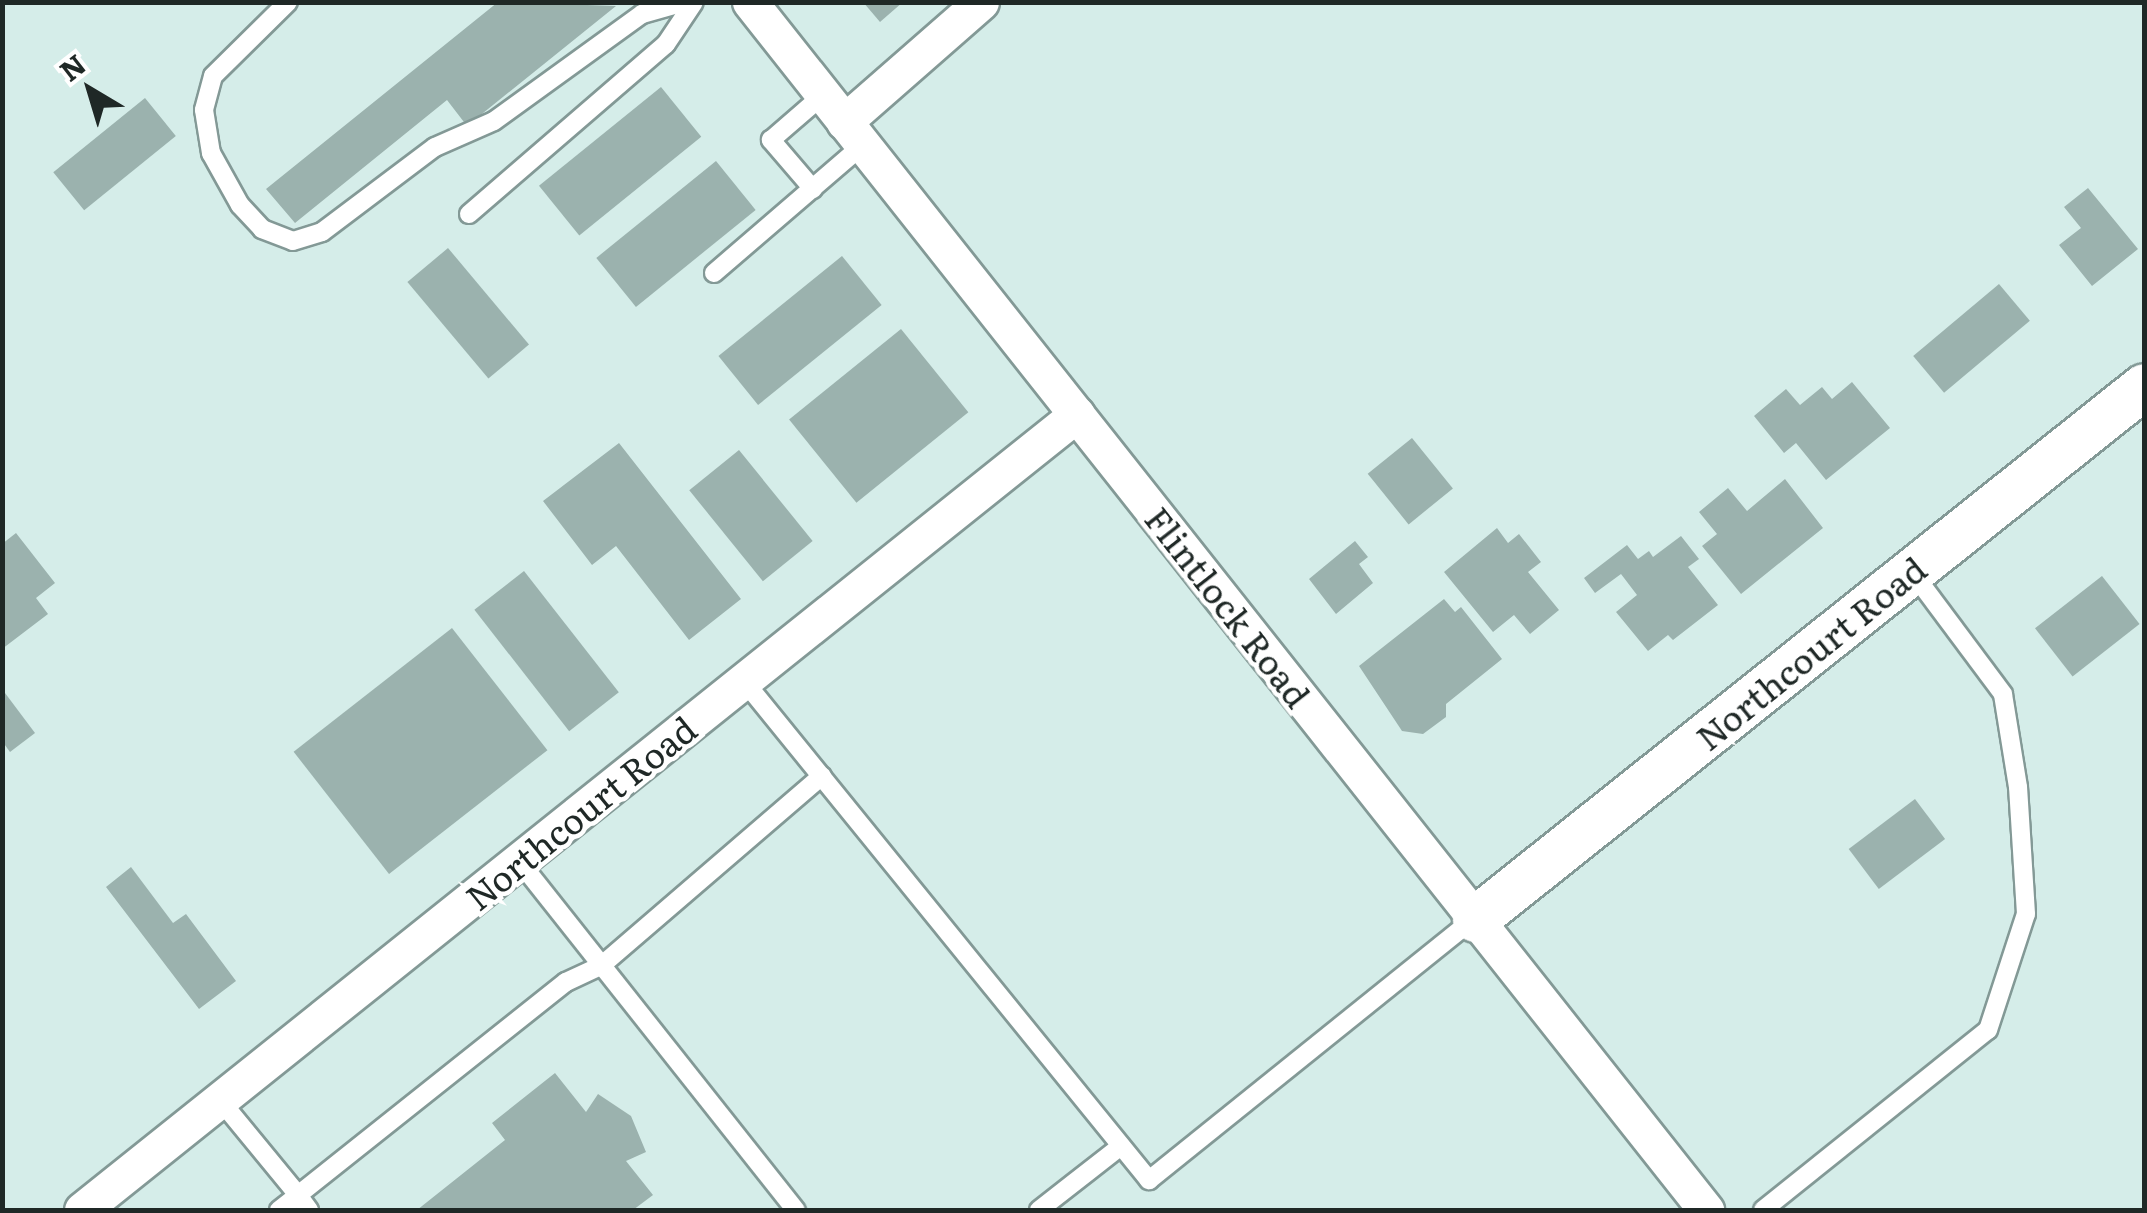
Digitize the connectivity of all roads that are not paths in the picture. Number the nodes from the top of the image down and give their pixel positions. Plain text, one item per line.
1 (288, 2) edge
2 (685, 2) edge
3 (694, 2) edge
4 (750, 2) edge
5 (981, 2) edge
6 (843, 121) junction
7 (813, 188) junction
8 (468, 214) dead end
9 (714, 273) dead end
10 (2144, 386) edge
11 (1078, 414) junction
12 (1912, 571) junction
13 (744, 681) junction
14 (822, 776) junction
15 (519, 861) junction
16 (1474, 919) junction
17 (602, 964) junction
18 (220, 1100) junction
19 (1121, 1146) junction
20 (304, 1203) edge
21 (82, 1210) edge
22 (279, 1210) edge
23 (796, 1210) edge
24 (1039, 1210) edge
25 (1706, 1210) edge
26 (1763, 1210) edge

1 - 2 lane
3 - 8 lane
4 - 6 street, Flintlock Road
5 - 6 street
6 - 7 lane
6 - 7 lane
6 - 11 street, Flintlock Road
7 - 9 lane
10 - 12 street, Northcourt Road
11 - 13 street, Northcourt Road
11 - 16 street, Flintlock Road
12 - 16 street, Northcourt Road
12 - 26 lane
13 - 14 lane
13 - 15 street, Northcourt Road
14 - 17 lane
14 - 19 lane
15 - 17 lane
15 - 18 street, Northcourt Road
16 - 19 lane
16 - 25 street, Flintlock Road
17 - 20 lane
17 - 23 lane
18 - 20 lane
18 - 21 street, Northcourt Road
19 - 24 lane
20 - 22 lane

